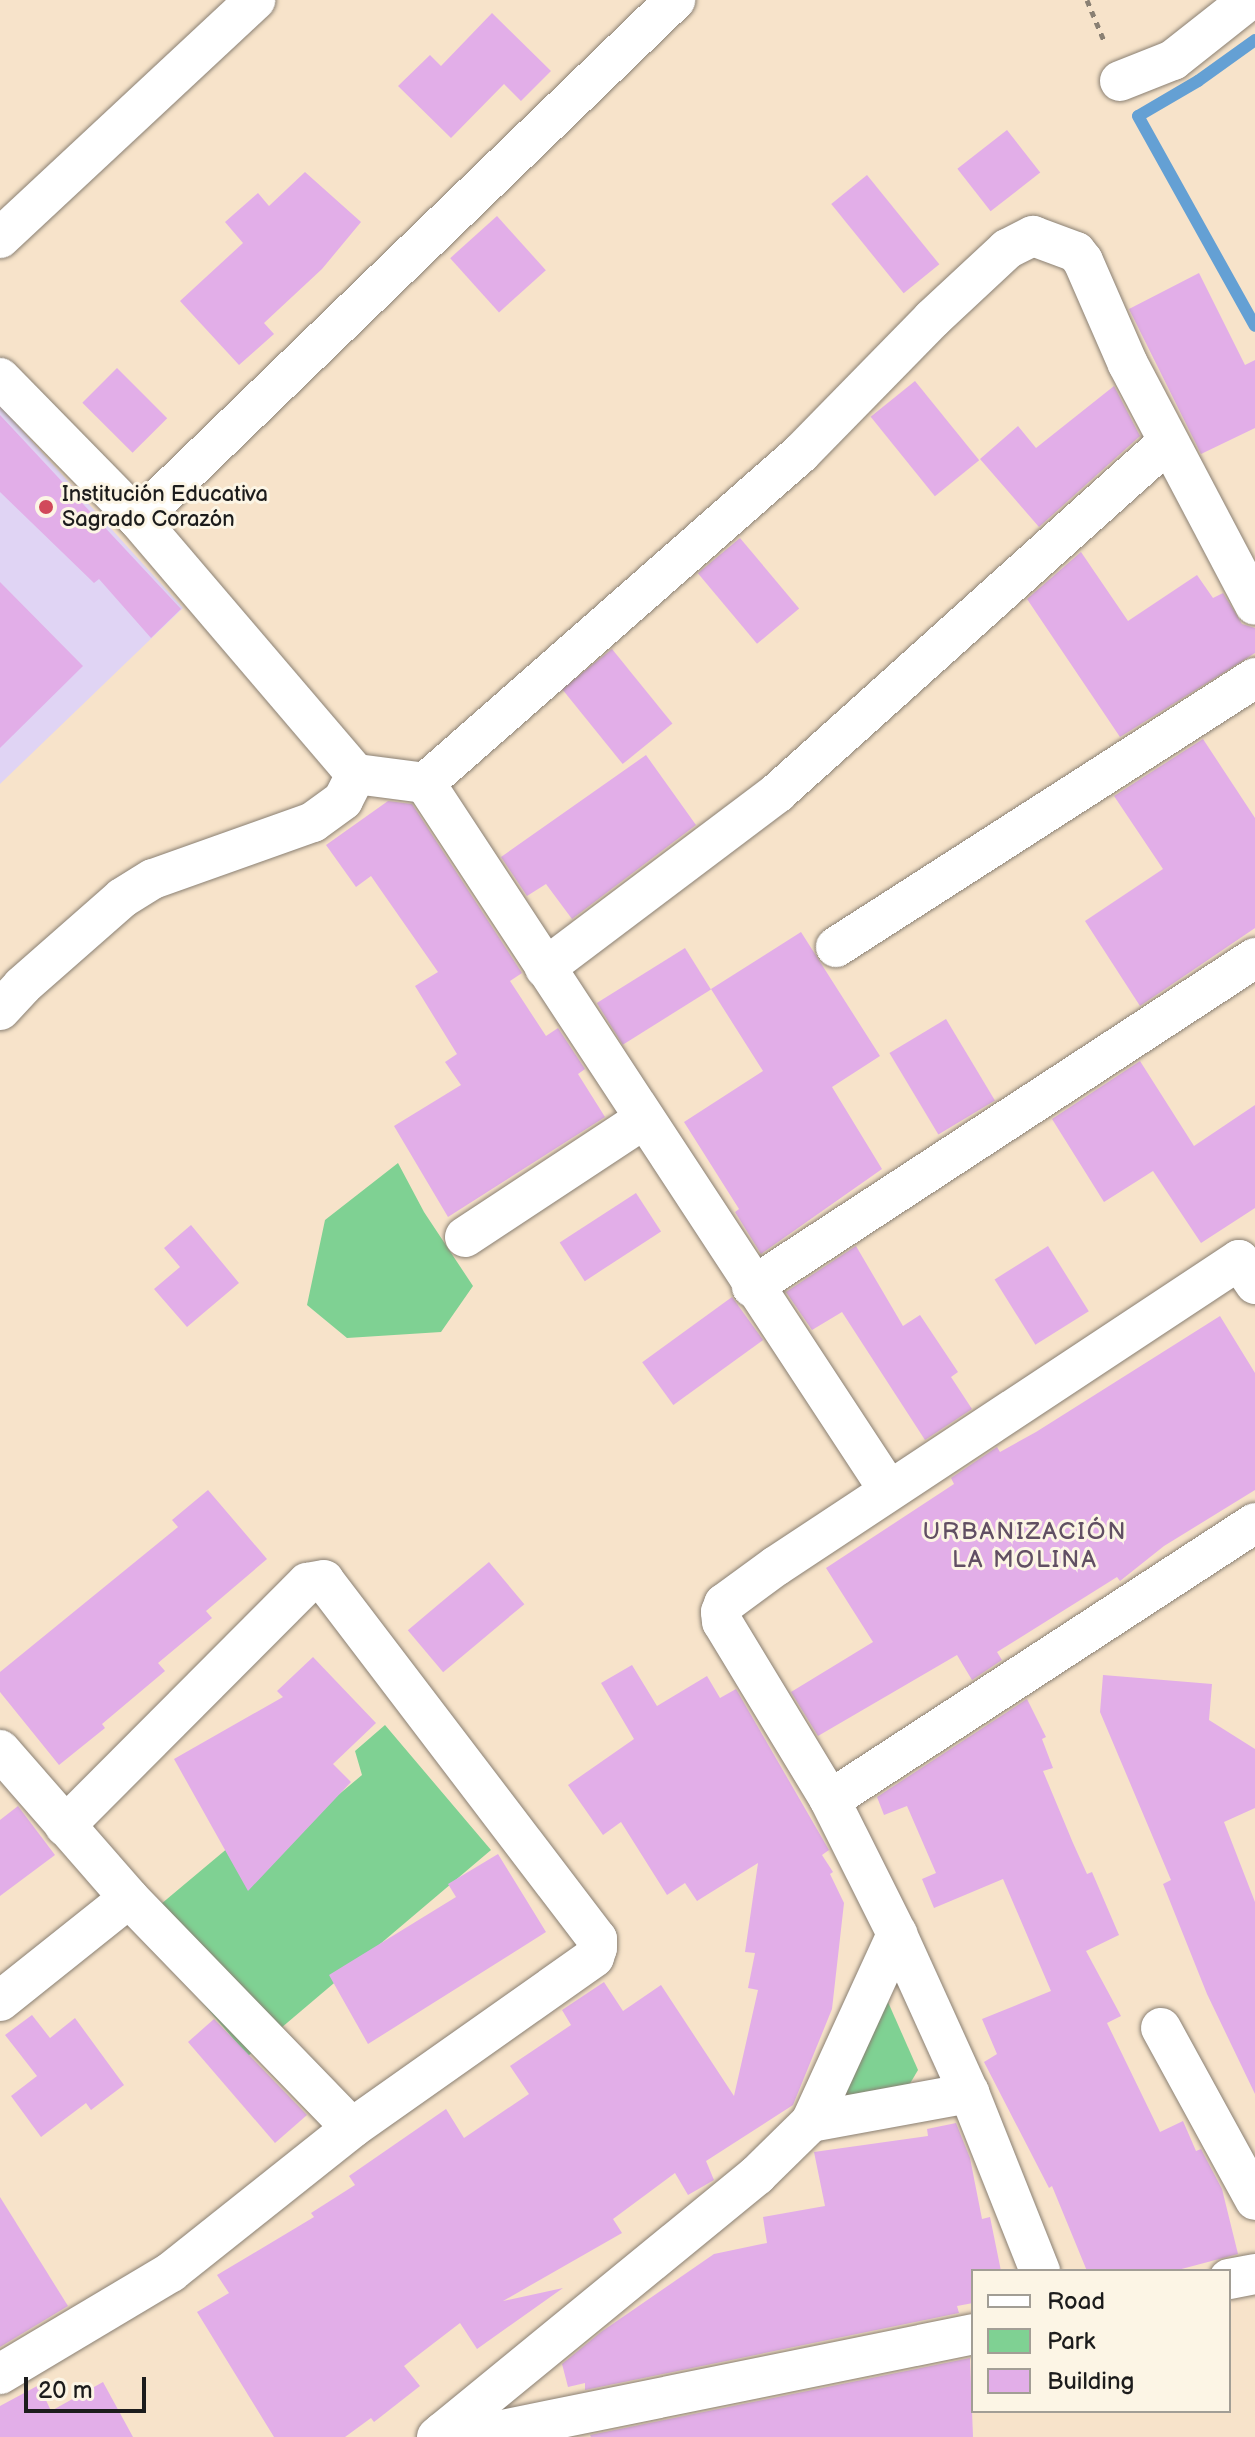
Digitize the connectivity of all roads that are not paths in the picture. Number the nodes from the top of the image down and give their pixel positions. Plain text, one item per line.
1 (255, 0) edge
2 (675, 0) edge
3 (1249, 0) edge
4 (1120, 81) dead end
5 (0, 238) edge
6 (0, 378) edge
7 (1168, 442) junction
8 (138, 519) junction
9 (1255, 605) edge
10 (1255, 678) edge
11 (356, 774) junction
12 (425, 783) junction
13 (836, 947) dead end
14 (1255, 958) edge
15 (545, 968) junction
16 (0, 1010) edge
17 (644, 1119) junction
18 (465, 1237) dead end
19 (1250, 1264) edge
20 (752, 1287) junction
21 (888, 1489) junction
22 (1255, 1523) edge
23 (0, 1750) edge
24 (830, 1800) junction
25 (65, 1826) junction
26 (129, 1898) junction
27 (897, 1934) junction
28 (0, 2001) edge
29 (1161, 2028) dead end
30 (969, 2093) junction
31 (811, 2122) junction
32 (352, 2128) junction
33 (1255, 2200) edge
34 (1039, 2269) edge
35 (1255, 2274) edge
36 (1231, 2279) edge
37 (971, 2334) edge
38 (0, 2374) edge
39 (440, 2434) edge

1 - 5 street
2 - 8 street
3 - 4 street
6 - 8 street
7 - 9 street
7 - 12 street
7 - 15 street
8 - 11 street
10 - 13 street
11 - 12 street
11 - 16 street
12 - 15 street
14 - 20 street
15 - 17 street
17 - 18 street
17 - 20 street
19 - 21 street
20 - 21 street
21 - 24 street
22 - 24 street
23 - 25 street
24 - 27 street
25 - 26 street
25 - 32 street
26 - 28 street
26 - 32 street
27 - 30 street
27 - 31 street
29 - 33 street
30 - 31 street
30 - 34 street
31 - 39 street
32 - 38 street
35 - 36 street
37 - 39 street

